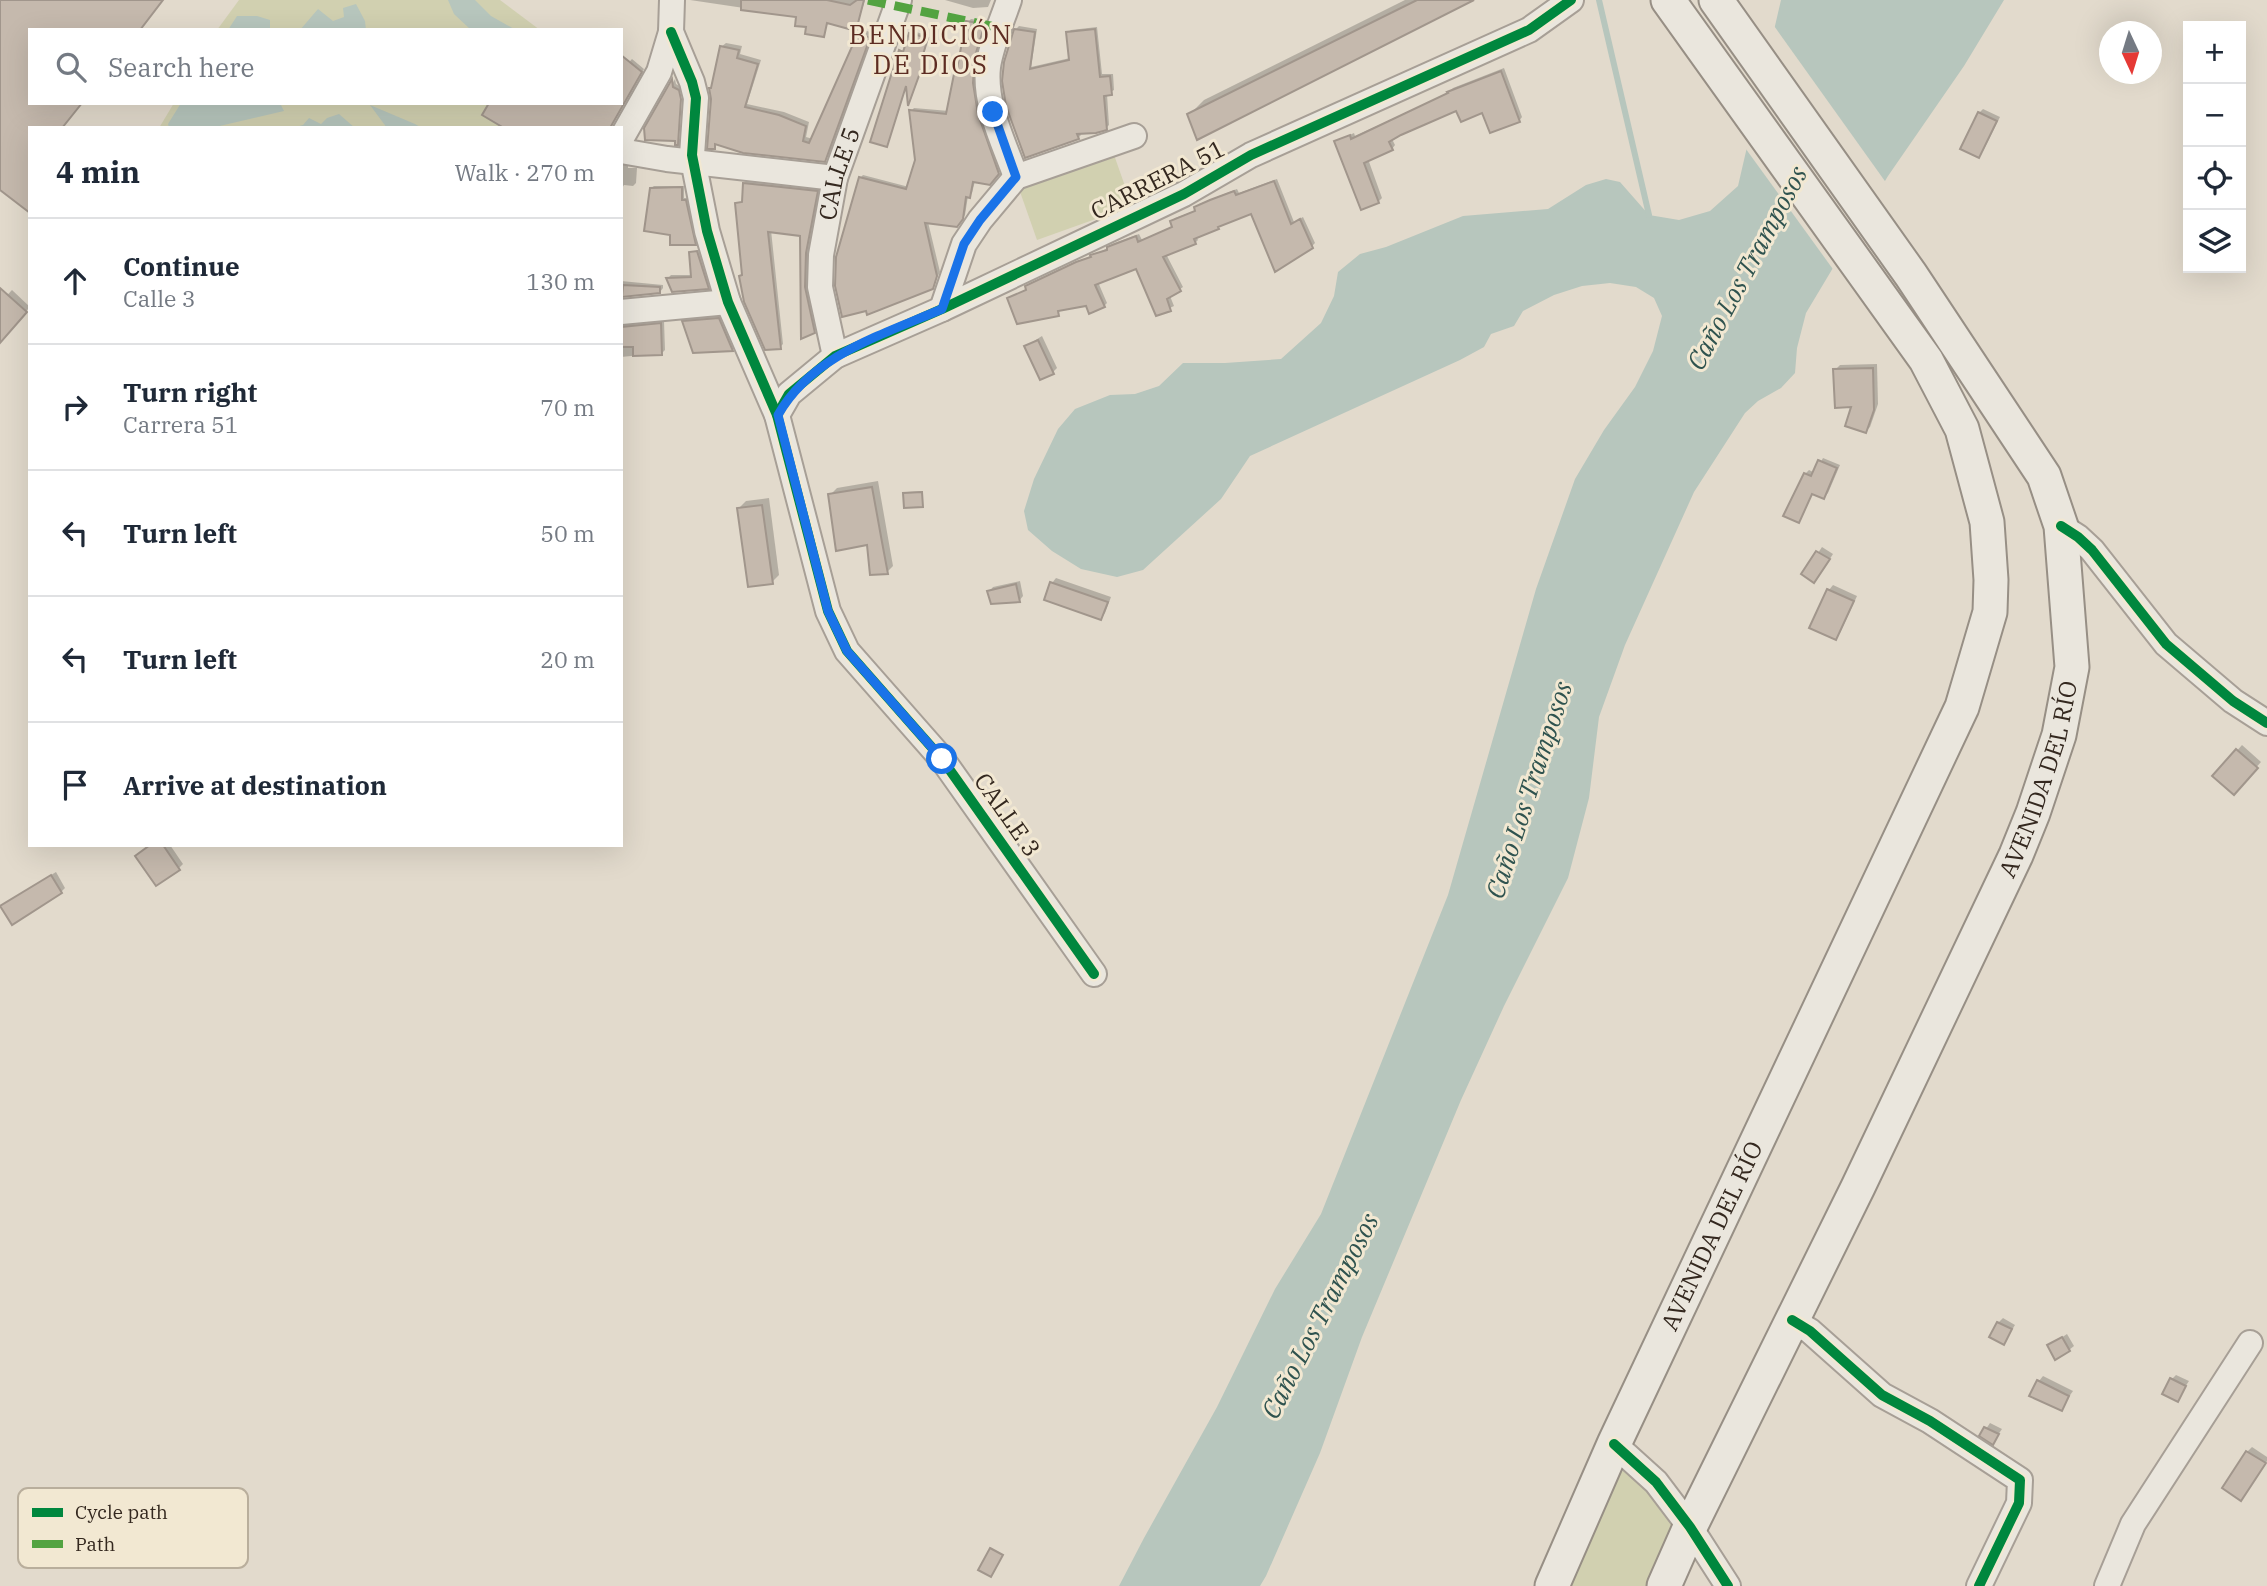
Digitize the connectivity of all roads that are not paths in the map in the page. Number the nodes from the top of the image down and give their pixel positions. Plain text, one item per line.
1 (672, 0) edge
2 (899, 0) edge
3 (1009, 0) edge
4 (1571, 0) edge
5 (1668, 0) edge
6 (1716, 0) edge
7 (671, 32) junction
8 (623, 135) edge
9 (1134, 136) dead end
10 (623, 151) edge
11 (692, 161) junction
12 (1016, 177) junction
13 (835, 178) junction
14 (728, 302) junction
15 (942, 309) junction
16 (623, 313) edge
17 (835, 356) junction
18 (778, 415) junction
19 (2062, 526) junction
20 (2267, 723) edge
21 (1094, 974) dead end
22 (1792, 1320) junction
23 (2250, 1343) dead end
24 (1614, 1444) junction
25 (1697, 1538) junction
26 (1552, 1586) edge
27 (1664, 1586) edge
28 (1705, 1586) edge
29 (1728, 1586) edge
30 (1979, 1586) edge
31 (2107, 1586) edge

1 - 7 street
2 - 13 street, CALLE 5
3 - 12 street
4 - 15 street, CARRERA 51
5 - 24 main road, AVENIDA DEL RÍO
6 - 19 main road, AVENIDA DEL RÍO
7 - 8 street
7 - 11 street, CALLE 3
9 - 12 street
10 - 11 street
11 - 13 street
11 - 14 street, CALLE 3
12 - 15 street
13 - 17 street, CALLE 5
14 - 16 street
14 - 18 street, CALLE 3
15 - 17 street, CARRERA 51
17 - 18 street, CARRERA 51
18 - 21 street, CALLE 3
19 - 20 street
19 - 22 main road, AVENIDA DEL RÍO
22 - 25 main road, AVENIDA DEL RÍO
22 - 30 street
23 - 31 street
24 - 25 street
24 - 26 main road, AVENIDA DEL RÍO
25 - 27 main road, AVENIDA DEL RÍO
25 - 28 street
25 - 29 street

